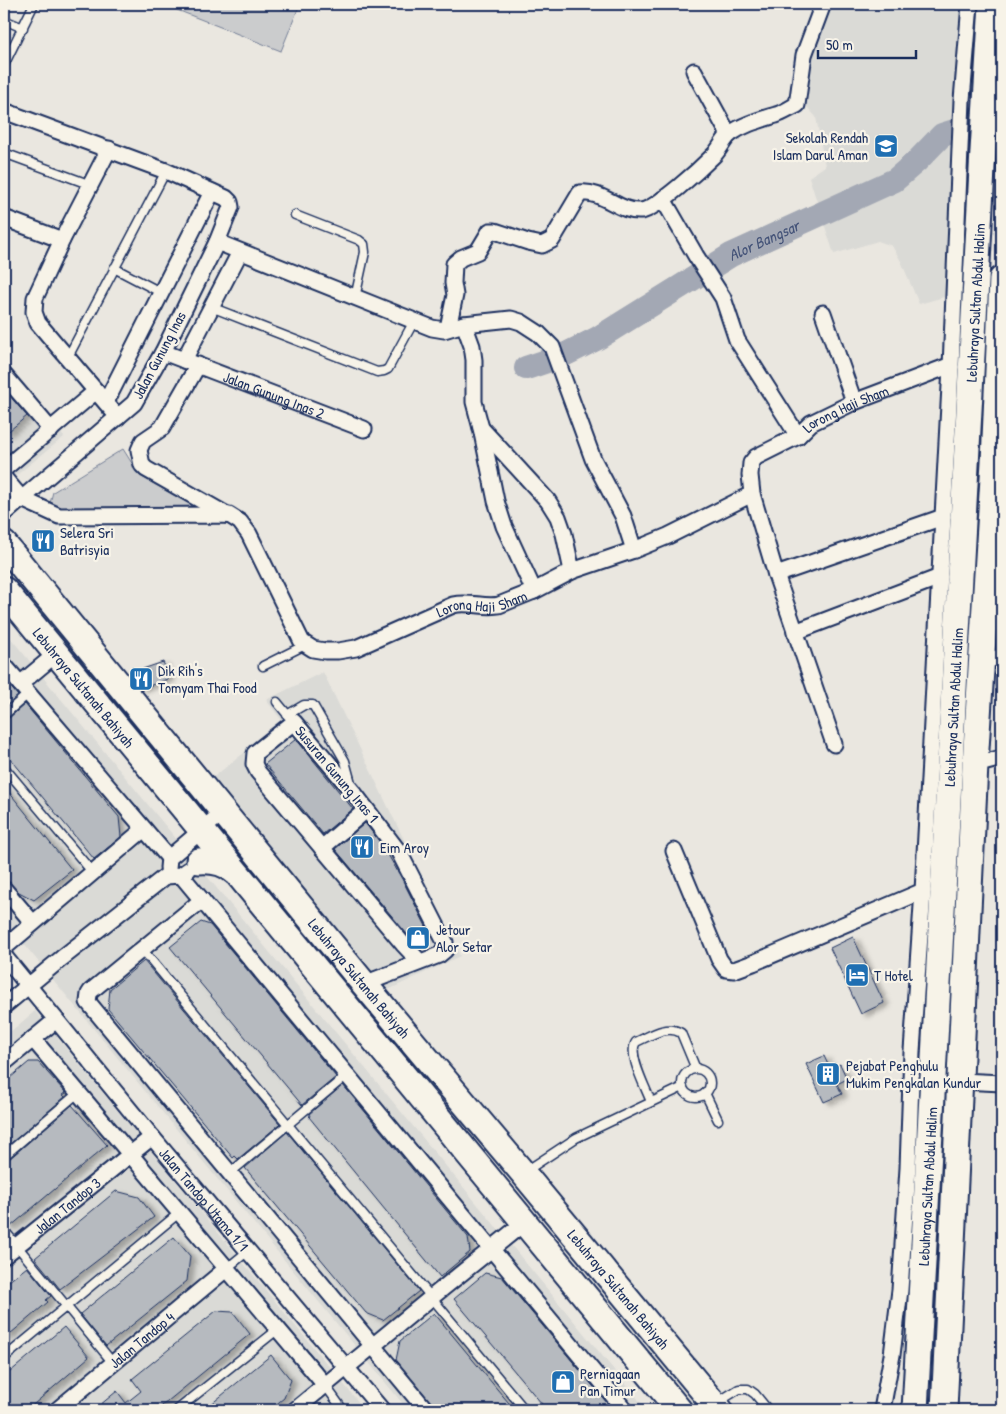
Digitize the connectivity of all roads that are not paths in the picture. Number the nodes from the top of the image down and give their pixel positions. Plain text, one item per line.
1 (34, 4) edge
2 (823, 4) edge
3 (970, 4) edge
4 (992, 4) edge
5 (4, 20) edge
6 (23, 28) junction
7 (4, 65) edge
8 (694, 71) dead end
9 (4, 111) edge
10 (729, 135) junction
11 (109, 150) junction
12 (4, 153) edge
13 (971, 155) junction
14 (166, 171) junction
15 (91, 186) junction
16 (212, 192) junction
17 (664, 199) junction
18 (295, 215) dead end
19 (4, 218) edge
20 (62, 240) junction
21 (217, 242) junction
22 (240, 252) junction
23 (114, 268) junction
24 (1002, 279) edge
25 (162, 292) junction
26 (355, 298) junction
27 (211, 307) junction
28 (823, 313) dead end
29 (414, 321) junction
30 (464, 324) junction
31 (448, 328) junction
32 (163, 352) junction
33 (68, 357) junction
34 (191, 363) junction
35 (951, 367) junction
36 (4, 375) edge
37 (101, 397) junction
38 (854, 402) junction
39 (118, 416) junction
40 (481, 428) junction
41 (364, 429) dead end
42 (50, 430) junction
43 (798, 436) junction
44 (4, 469) edge
45 (4, 478) edge
46 (752, 494) junction
47 (22, 499) junction
48 (4, 514) edge
49 (229, 515) junction
50 (943, 517) junction
51 (4, 544) edge
52 (634, 550) junction
53 (572, 571) junction
54 (776, 574) junction
55 (940, 577) junction
56 (4, 590) edge
57 (534, 591) junction
58 (993, 619) edge
59 (795, 632) junction
60 (304, 643) junction
61 (56, 654) junction
62 (992, 659) edge
63 (4, 664) edge
64 (263, 666) dead end
65 (24, 689) junction
66 (277, 702) dead end
67 (4, 715) edge
68 (290, 718) junction
69 (834, 744) dead end
70 (1002, 758) edge
71 (975, 766) junction
72 (4, 767) edge
73 (354, 793) junction
74 (366, 810) junction
75 (230, 820) junction
76 (144, 829) junction
77 (322, 848) junction
78 (188, 851) junction
79 (674, 851) dead end
80 (93, 873) junction
81 (4, 889) edge
82 (923, 890) junction
83 (202, 900) junction
84 (33, 923) junction
85 (4, 948) edge
86 (142, 950) junction
87 (4, 956) edge
88 (420, 962) junction
89 (364, 984) junction
90 (28, 986) junction
91 (4, 1006) edge
92 (56, 1020) junction
93 (32, 1040) junction
94 (4, 1064) edge
95 (696, 1069) junction
96 (347, 1075) junction
97 (961, 1082) junction
98 (1002, 1083) edge
99 (682, 1087) junction
100 (78, 1093) junction
101 (705, 1093) junction
102 (651, 1102) junction
103 (718, 1120) dead end
104 (288, 1124) junction
105 (152, 1137) junction
106 (130, 1154) junction
107 (4, 1156) edge
108 (523, 1172) junction
109 (230, 1173) junction
110 (179, 1213) junction
111 (525, 1222) junction
112 (4, 1230) edge
113 (17, 1246) junction
114 (491, 1248) junction
115 (248, 1250) junction
116 (4, 1256) edge
117 (226, 1269) junction
118 (432, 1297) junction
119 (67, 1306) junction
120 (278, 1330) junction
121 (372, 1346) junction
122 (4, 1358) edge
123 (114, 1363) junction
124 (347, 1367) junction
125 (325, 1385) junction
126 (716, 1407) edge
127 (63, 1408) edge
128 (177, 1410) edge
129 (295, 1410) edge
130 (343, 1410) edge
131 (382, 1410) edge
132 (426, 1410) edge
133 (525, 1410) edge
134 (625, 1410) edge
135 (679, 1410) edge
136 (768, 1410) edge
137 (882, 1410) edge
138 (915, 1410) edge
139 (944, 1410) edge

1 - 6 lane
2 - 10 street
3 - 13 street
4 - 13 main road, Lebuhraya Sultan Abdul Halim
5 - 6 lane
6 - 7 lane
8 - 10 street
9 - 11 street
10 - 17 street
11 - 14 street
11 - 15 street
12 - 15 lane
13 - 35 street
13 - 138 main road, Lebuhraya Sultan Abdul Halim
14 - 16 street
14 - 23 lane
15 - 20 street
16 - 21 street, Jalan Gunung Inas
16 - 25 street
17 - 31 street
17 - 43 street
18 - 26 lane
19 - 20 street
20 - 33 street
21 - 22 street
21 - 32 street, Jalan Gunung Inas
22 - 26 street
22 - 27 street
23 - 25 lane
23 - 33 lane
24 - 58 main road, Lebuhraya Sultan Abdul Halim
25 - 37 street
26 - 29 street
27 - 29 lane
27 - 34 street
28 - 38 street
29 - 31 street
30 - 31 street
30 - 40 street
30 - 52 street
32 - 34 street, Jalan Gunung Inas 2
32 - 39 street, Jalan Gunung Inas
33 - 37 street
34 - 41 street, Jalan Gunung Inas 2
34 - 49 street
35 - 38 street, Lorong Haji Sham
35 - 50 street
36 - 42 street
37 - 39 street
37 - 42 street
38 - 43 street, Lorong Haji Sham
39 - 47 street, Jalan Gunung Inas
40 - 53 street
40 - 57 street
42 - 44 street
43 - 46 street, Lorong Haji Sham
45 - 47 street
46 - 52 street, Lorong Haji Sham
46 - 54 street
47 - 48 street, Jalan Gunung Inas
47 - 49 street
49 - 60 street
50 - 54 street
50 - 55 street
51 - 75 main road, Lebuhraya Sultanah Bahiyah
52 - 53 street, Lorong Haji Sham
53 - 57 street, Lorong Haji Sham
54 - 59 street
55 - 59 street
55 - 82 street
56 - 61 main road, Lebuhraya Sultanah Bahiyah
57 - 60 street, Lorong Haji Sham
58 - 62 main road, Lebuhraya Sultan Abdul Halim
59 - 69 street
60 - 64 lane
61 - 65 street
61 - 78 main road, Lebuhraya Sultanah Bahiyah
62 - 71 main road, Lebuhraya Sultan Abdul Halim
63 - 65 street
65 - 67 lane
65 - 76 street
66 - 68 lane
68 - 73 street, Susuran Gunung Inas 1
68 - 73 lane
68 - 77 street, Susuran Gunung Inas 1
70 - 71 street
71 - 97 main road, Lebuhraya Sultan Abdul Halim
72 - 80 lane
73 - 74 street, Susuran Gunung Inas 1
74 - 77 street
74 - 88 street, Susuran Gunung Inas 1
75 - 78 street
75 - 78 street
75 - 89 main road, Lebuhraya Sultanah Bahiyah
76 - 78 street
76 - 80 street
77 - 88 street, Susuran Gunung Inas 1
78 - 83 street
78 - 90 street
78 - 111 main road, Lebuhraya Sultanah Bahiyah
79 - 82 street
80 - 84 street
81 - 84 street
82 - 137 street
83 - 86 street
83 - 96 street
84 - 85 street
86 - 104 lane
86 - 109 street
87 - 90 street, Jalan Tandop Utama 1/1
88 - 89 street
89 - 108 main road, Lebuhraya Sultanah Bahiyah
90 - 91 street
90 - 92 street, Jalan Tandop Utama 1/1
92 - 93 street
92 - 105 street, Jalan Tandop Utama 1/1
93 - 94 street
93 - 100 street
95 - 99 lane
95 - 101 lane
95 - 102 lane
96 - 104 lane
96 - 114 street
97 - 98 street
97 - 139 main road, Lebuhraya Sultan Abdul Halim
99 - 101 lane
99 - 102 lane
100 - 106 street
100 - 107 lane
101 - 103 lane
102 - 108 lane
104 - 109 lane
104 - 118 lane
105 - 106 street, Jalan Tandop 3
105 - 115 street, Jalan Tandop Utama 1/1
106 - 110 street
106 - 113 street, Jalan Tandop 3
108 - 126 main road, Lebuhraya Sultanah Bahiyah
109 - 121 street
110 - 117 street
110 - 119 lane
111 - 114 street
111 - 135 main road, Lebuhraya Sultanah Bahiyah
112 - 113 lane
113 - 116 street, Jalan Tandop 3
113 - 119 lane
114 - 118 street
114 - 134 street
115 - 117 lane
115 - 124 street, Jalan Tandop Utama 1/1
117 - 120 street
117 - 123 street, Jalan Tandop 4
118 - 121 street
118 - 133 lane
119 - 122 lane
119 - 123 lane
120 - 125 street
120 - 128 lane
121 - 124 street
121 - 132 street
123 - 127 street, Jalan Tandop 4
124 - 125 street
124 - 131 street, Jalan Tandop Utama 1/1
125 - 129 street
125 - 130 lane
126 - 136 lane

